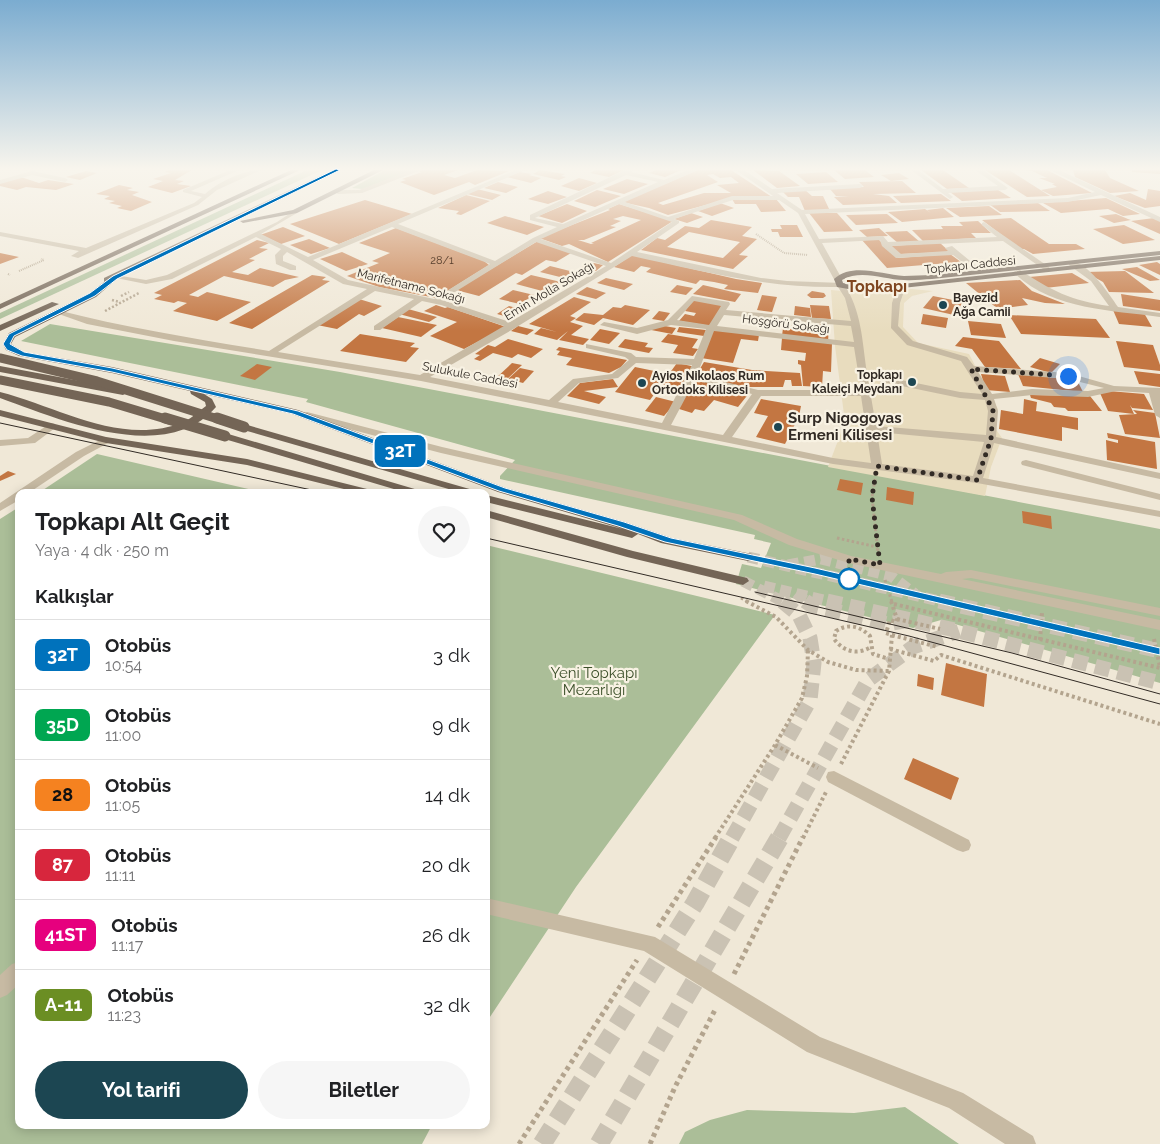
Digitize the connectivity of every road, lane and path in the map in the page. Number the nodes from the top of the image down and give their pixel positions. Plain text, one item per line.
1 (151, 223) edge
2 (180, 223) edge
3 (227, 223) edge
4 (233, 223) edge
5 (274, 223) edge
6 (397, 223) edge
7 (551, 223) edge
8 (569, 223) edge
9 (675, 223) edge
10 (807, 223) edge
11 (984, 224) dead end
12 (224, 225) junction
13 (393, 225) junction
14 (563, 226) junction
15 (0, 234) edge
16 (255, 234) junction
17 (756, 234) dead end
18 (535, 239) junction
19 (1002, 239) junction
20 (817, 241) junction
21 (942, 242) junction
22 (885, 244) junction
23 (286, 249) junction
24 (88, 251) junction
25 (630, 253) junction
26 (956, 253) junction
27 (1160, 253) edge
28 (824, 255) junction
29 (75, 256) dead end
30 (1160, 258) edge
31 (41, 259) dead end
32 (307, 260) junction
33 (495, 263) junction
34 (1074, 265) junction
35 (612, 266) junction
36 (1043, 267) junction
37 (292, 268) dead end
38 (19, 271) dead end
39 (978, 272) junction
40 (1018, 272) junction
41 (65, 276) junction
42 (115, 277) junction
43 (839, 282) junction
44 (902, 285) junction
45 (374, 288) junction
46 (143, 291) dead end
47 (0, 298) edge
48 (419, 298) junction
49 (112, 300) dead end
50 (120, 302) junction
51 (434, 302) junction
52 (0, 307) edge
53 (724, 308) junction
54 (1116, 310) junction
55 (57, 312) junction
56 (1160, 315) edge
57 (87, 321) junction
58 (671, 322) junction
59 (855, 324) junction
60 (604, 325) dead end
61 (512, 326) junction
62 (0, 328) edge
63 (377, 328) dead end
64 (711, 328) junction
65 (858, 345) junction
66 (589, 346) dead end
67 (271, 353) junction
68 (44, 358) junction
69 (0, 359) edge
70 (634, 360) junction
71 (699, 362) junction
72 (0, 369) edge
73 (971, 369) junction
74 (864, 375) junction
75 (692, 377) junction
76 (421, 378) junction
77 (0, 380) edge
78 (185, 387) junction
79 (1116, 388) junction
80 (1157, 391) edge
81 (758, 393) junction
82 (867, 393) junction
83 (0, 395) edge
84 (144, 397) junction
85 (988, 397) junction
86 (551, 402) junction
87 (295, 412) junction
88 (0, 414) edge
89 (1160, 415) edge
90 (51, 426) junction
91 (665, 426) junction
92 (873, 429) junction
93 (94, 437) junction
94 (725, 439) junction
95 (991, 439) junction
96 (106, 440) junction
97 (0, 443) edge
98 (80, 454) junction
99 (1026, 463) dead end
100 (877, 466) junction
101 (1160, 476) edge
102 (977, 480) junction
103 (28, 489) edge
104 (354, 489) edge
105 (404, 489) edge
106 (459, 489) edge
107 (1160, 497) edge
108 (15, 498) edge
109 (490, 499) edge
110 (0, 508) edge
111 (490, 514) edge
112 (1160, 514) edge
113 (490, 520) edge
114 (528, 525) junction
115 (837, 538) dead end
116 (668, 540) junction
117 (877, 547) junction
118 (748, 557) tunnel mouth
119 (880, 565) junction
120 (934, 577) junction
121 (742, 581) tunnel mouth
122 (741, 598) dead end
123 (1042, 600) junction
124 (894, 604) junction
125 (1160, 612) edge
126 (896, 619) junction
127 (1155, 624) edge
128 (940, 629) dead end
129 (892, 634) junction
130 (1040, 640) junction
131 (869, 648) dead end
132 (938, 648) dead end
133 (890, 649) junction
134 (808, 650) junction
135 (889, 659) junction
136 (1160, 667) edge
137 (889, 671) junction
138 (1160, 724) edge
139 (775, 745) junction
140 (834, 777) junction
141 (963, 845) dead end
142 (490, 907) edge
143 (648, 943) junction
144 (15, 975) edge
145 (0, 988) edge
146 (725, 992) junction
147 (519, 1144) edge
148 (650, 1144) edge
149 (1025, 1144) edge

1 - 24 street
2 - 41 main road
3 - 12 main road
4 - 12 main road
5 - 16 street
6 - 13 street
7 - 14 street
8 - 14 street
9 - 25 street, Emin Molla Sokağı
10 - 20 street
11 - 19 street
12 - 42 main road
13 - 32 street
13 - 33 street
14 - 18 street
15 - 24 street
16 - 23 street, Marifetname Sokağı
16 - 42 street
17 - 28 path
18 - 33 street
18 - 35 street
19 - 21 street
19 - 36 street
20 - 22 street
20 - 28 street
21 - 22 street
21 - 26 street
22 - 26 street
23 - 32 street, Marifetname Sokağı
23 - 37 street
24 - 29 street
25 - 35 street, Emin Molla Sokağı
25 - 43 street
26 - 39 street
27 - 34 main road, Topkapı Caddesi
28 - 43 street
30 - 34 main road, Topkapı Caddesi
31 - 38 path
32 - 45 street, Marifetname Sokağı
33 - 51 street
34 - 36 main road, Topkapı Caddesi
34 - 54 street
35 - 61 street, Emin Molla Sokağı
36 - 39 main road, Topkapı Caddesi
36 - 40 main road, Topkapı Caddesi
39 - 43 main road, Topkapı Caddesi
40 - 44 main road, Topkapı Caddesi
40 - 54 street
41 - 47 main road
41 - 52 main road
42 - 55 main road
42 - 62 main road
43 - 44 main road, Topkapı Caddesi
43 - 59 street
44 - 73 street
45 - 48 street, Marifetname Sokağı
45 - 67 street
46 - 50 path
48 - 51 street, Marifetname Sokağı
48 - 63 street
49 - 50 path
50 - 57 path
51 - 61 street, Marifetname Sokağı
53 - 58 street
53 - 59 street
53 - 64 street
54 - 56 street
55 - 57 street, Sulukule Caddesi
55 - 68 main road
57 - 67 street, Sulukule Caddesi
58 - 60 street
58 - 64 street, Hoşgörü Sokağı
59 - 65 street
61 - 76 street, Emin Molla Sokağı
64 - 65 street, Hoşgörü Sokağı
64 - 71 street
65 - 74 street
66 - 70 street
67 - 76 street, Sulukule Caddesi
68 - 69 main road
68 - 78 main road
69 - 84 main road, bridge
70 - 71 street
70 - 86 street
71 - 75 street
72 - 84 main road, bridge
73 - 79 street
73 - 85 street
74 - 82 street
74 - 85 street
75 - 81 street
75 - 91 street
76 - 86 street, Sulukule Caddesi
77 - 105 main road, bridge
78 - 83 main road
78 - 87 main road
79 - 80 street
79 - 85 street
80 - 89 street
81 - 82 street
81 - 94 street
82 - 92 street
84 - 106 main road, bridge
85 - 95 street
86 - 91 street, Sulukule Caddesi
87 - 116 main road
87 - 119 street
88 - 90 main road
90 - 93 main road
90 - 97 street
91 - 94 street, Sulukule Caddesi
92 - 95 street
92 - 100 street
93 - 96 main road
93 - 98 street
94 - 100 street, Sulukule Caddesi
95 - 101 street
95 - 102 street
96 - 98 street
96 - 104 main road
98 - 103 street
99 - 107 street
100 - 102 street, Sulukule Caddesi
100 - 117 path
102 - 112 street, Sulukule Caddesi
108 - 110 street
109 - 116 main road
111 - 114 main road
113 - 114 main road
114 - 121 main road
115 - 117 path
116 - 118 main road
117 - 119 path
119 - 120 street
119 - 124 path
120 - 123 street
120 - 125 street
122 - 134 path
123 - 127 street
123 - 130 path
124 - 126 path
124 - 130 path
126 - 128 path
126 - 129 path
127 - 136 path
129 - 132 path
129 - 133 path
130 - 136 path
131 - 135 path
133 - 135 path
133 - 138 path
134 - 137 path
134 - 139 path
135 - 137 path
137 - 140 path
139 - 140 path
139 - 143 path
140 - 141 street
140 - 146 path
142 - 143 street
143 - 146 street
143 - 147 path
144 - 145 street
146 - 148 path
146 - 149 street

